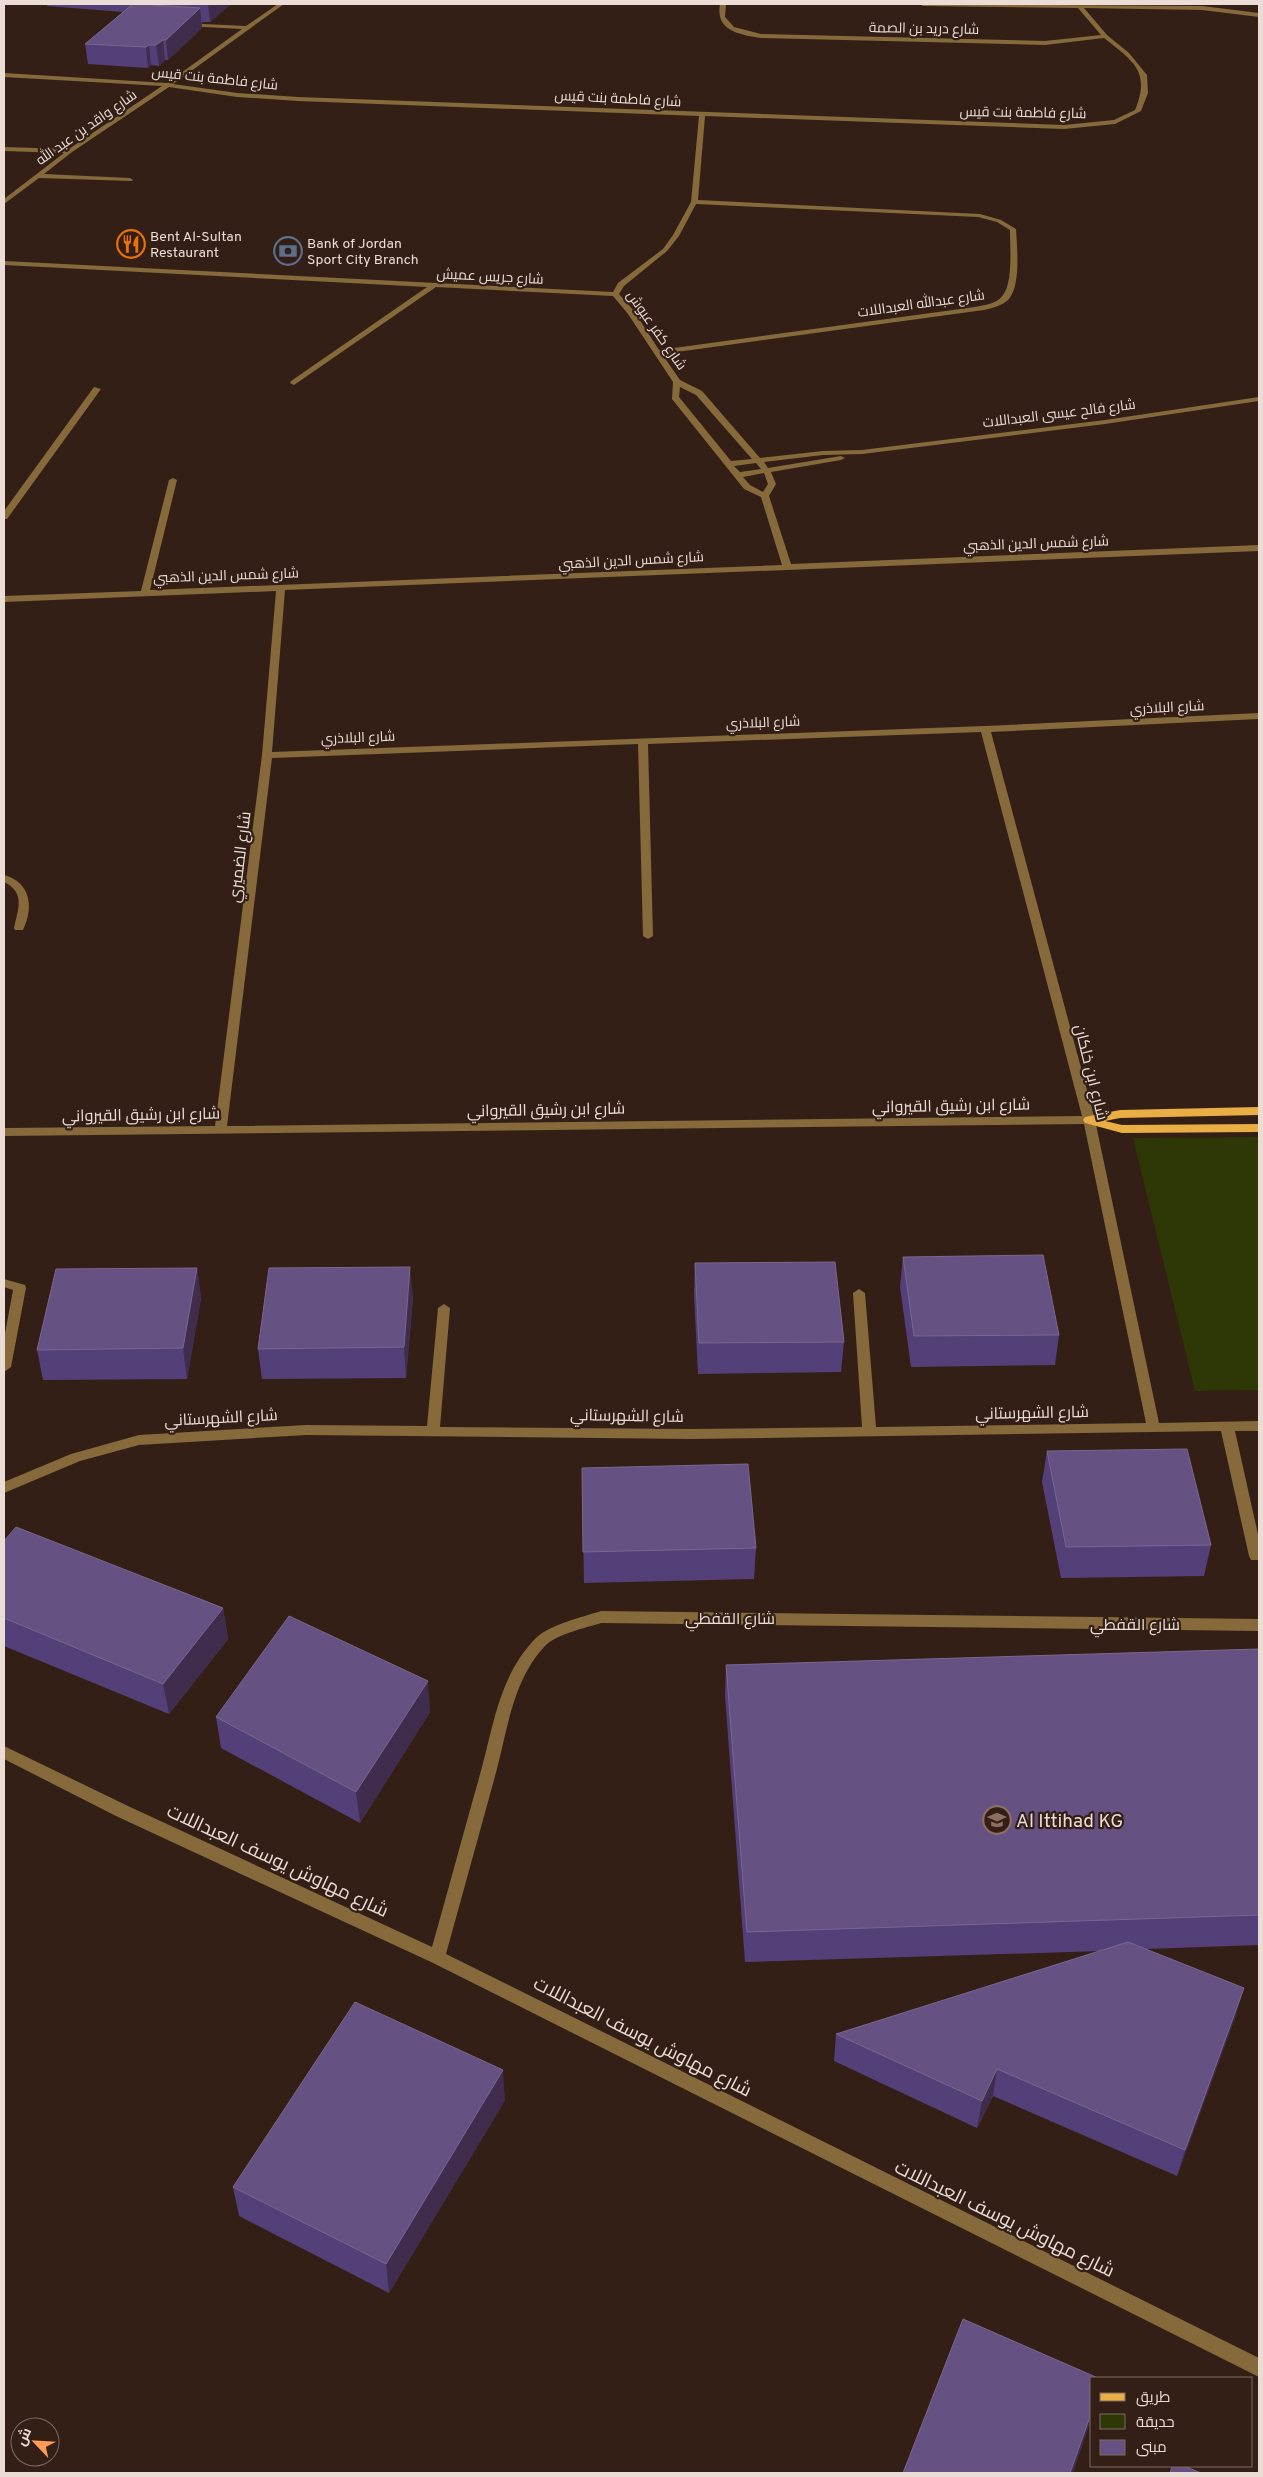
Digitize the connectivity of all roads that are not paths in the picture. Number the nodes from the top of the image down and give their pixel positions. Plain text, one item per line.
1 (281, 4) edge
2 (723, 4) edge
3 (923, 4) edge
4 (997, 4) edge
5 (1115, 5) edge
6 (1079, 6) junction
7 (1259, 15) edge
8 (172, 23) edge
9 (247, 28) junction
10 (1105, 36) junction
11 (4, 74) edge
12 (168, 85) junction
13 (702, 115) junction
14 (4, 149) edge
15 (70, 151) junction
16 (38, 176) junction
17 (130, 180) dead end
18 (4, 202) edge
19 (694, 202) junction
20 (4, 263) edge
21 (433, 286) junction
22 (615, 294) junction
23 (658, 352) junction
24 (677, 382) junction
25 (294, 383) dead end
26 (97, 389) dead end
27 (1259, 399) edge
28 (862, 452) junction
29 (758, 460) junction
30 (730, 464) junction
31 (767, 471) junction
32 (738, 475) junction
33 (173, 480) dead end
34 (765, 496) junction
35 (4, 518) edge
36 (1259, 548) edge
37 (787, 566) junction
38 (280, 588) junction
39 (145, 592) junction
40 (4, 599) edge
41 (1259, 716) edge
42 (985, 728) junction
43 (643, 740) junction
44 (267, 755) junction
45 (4, 878) edge
46 (19, 928) dead end
47 (648, 936) dead end
48 (1259, 1111) edge
49 (1089, 1120) junction
50 (1259, 1128) edge
51 (221, 1129) junction
52 (4, 1132) edge
53 (4, 1283) edge
54 (859, 1293) dead end
55 (444, 1308) dead end
56 (4, 1367) edge
57 (1153, 1426) junction
58 (1227, 1426) junction
59 (1259, 1426) edge
60 (433, 1430) junction
61 (869, 1430) junction
62 (4, 1488) edge
63 (1256, 1556) dead end
64 (1259, 1625) edge
65 (4, 1752) edge
66 (437, 1957) junction
67 (1259, 2368) edge

1 - 9 street, شارع واقد بن عبد الله
2 - 10 street, شارع دريد بن الصمة
3 - 4 street
4 - 6 street
5 - 6 street
5 - 7 street
6 - 10 street
8 - 9 street
9 - 12 street, شارع واقد بن عبد الله
10 - 13 street, شارع فاطمة بنت قيس
11 - 12 street, شارع فاطمة بنت قيس
12 - 13 street, شارع فاطمة بنت قيس
12 - 15 street, شارع واقد بن عبد الله
13 - 19 street, شارع كفر عبوش
14 - 15 street
15 - 16 street, شارع واقد بن عبد الله
16 - 17 street
16 - 18 street, شارع واقد بن عبد الله
19 - 22 street, شارع كفر عبوش
19 - 23 street, شارع عبدالله العبداللات
20 - 21 street, شارع جريس عميش
21 - 22 street, شارع جريس عميش
21 - 25 street
22 - 23 street, شارع كفر عبوش
23 - 24 street, شارع كفر عبوش
24 - 29 street, شارع كفر عبوش
24 - 30 street, شارع كفر عبوش
26 - 35 street
27 - 28 street, شارع فالح عيسى العبداللات
28 - 29 street, شارع فالح عيسى العبداللات
28 - 31 street, شارع فالح عيسى العبداللات
29 - 30 street, شارع فالح عيسى العبداللات
29 - 31 street, شارع كفر عبوش
30 - 32 street, شارع كفر عبوش
31 - 32 street, شارع فالح عيسى العبداللات
31 - 34 street
32 - 34 street, شارع كفر عبوش
33 - 39 street
34 - 37 street
36 - 37 street, شارع شمس الدين الذهبي
37 - 38 street, شارع شمس الدين الذهبي
38 - 39 street, شارع شمس الدين الذهبي
38 - 44 street, شارع الضميري
39 - 40 street, شارع شمس الدين الذهبي
41 - 42 street, شارع البلاذري
42 - 43 street, شارع البلاذري
42 - 49 street, شارع ابن خلكان
43 - 44 street, شارع البلاذري
43 - 47 street
44 - 51 street, شارع الضميري
45 - 46 street
48 - 49 main road, شارع ابن رشيق القيرواني
49 - 50 main road, شارع ابن رشيق القيرواني
49 - 51 street, شارع ابن رشيق القيرواني
49 - 57 street, شارع ابن خلكان
51 - 52 street, شارع ابن رشيق القيرواني
53 - 56 street
54 - 61 street
55 - 60 street
57 - 58 street, شارع الشهرستاني
57 - 61 street, شارع الشهرستاني
58 - 59 street, شارع الشهرستاني
58 - 63 street
60 - 61 street, شارع الشهرستاني
60 - 62 street, شارع الشهرستاني
64 - 66 street, شارع القفطي
65 - 66 street, شارع مهاوش يوسف العبداللات
66 - 67 street, شارع مهاوش يوسف العبداللات

